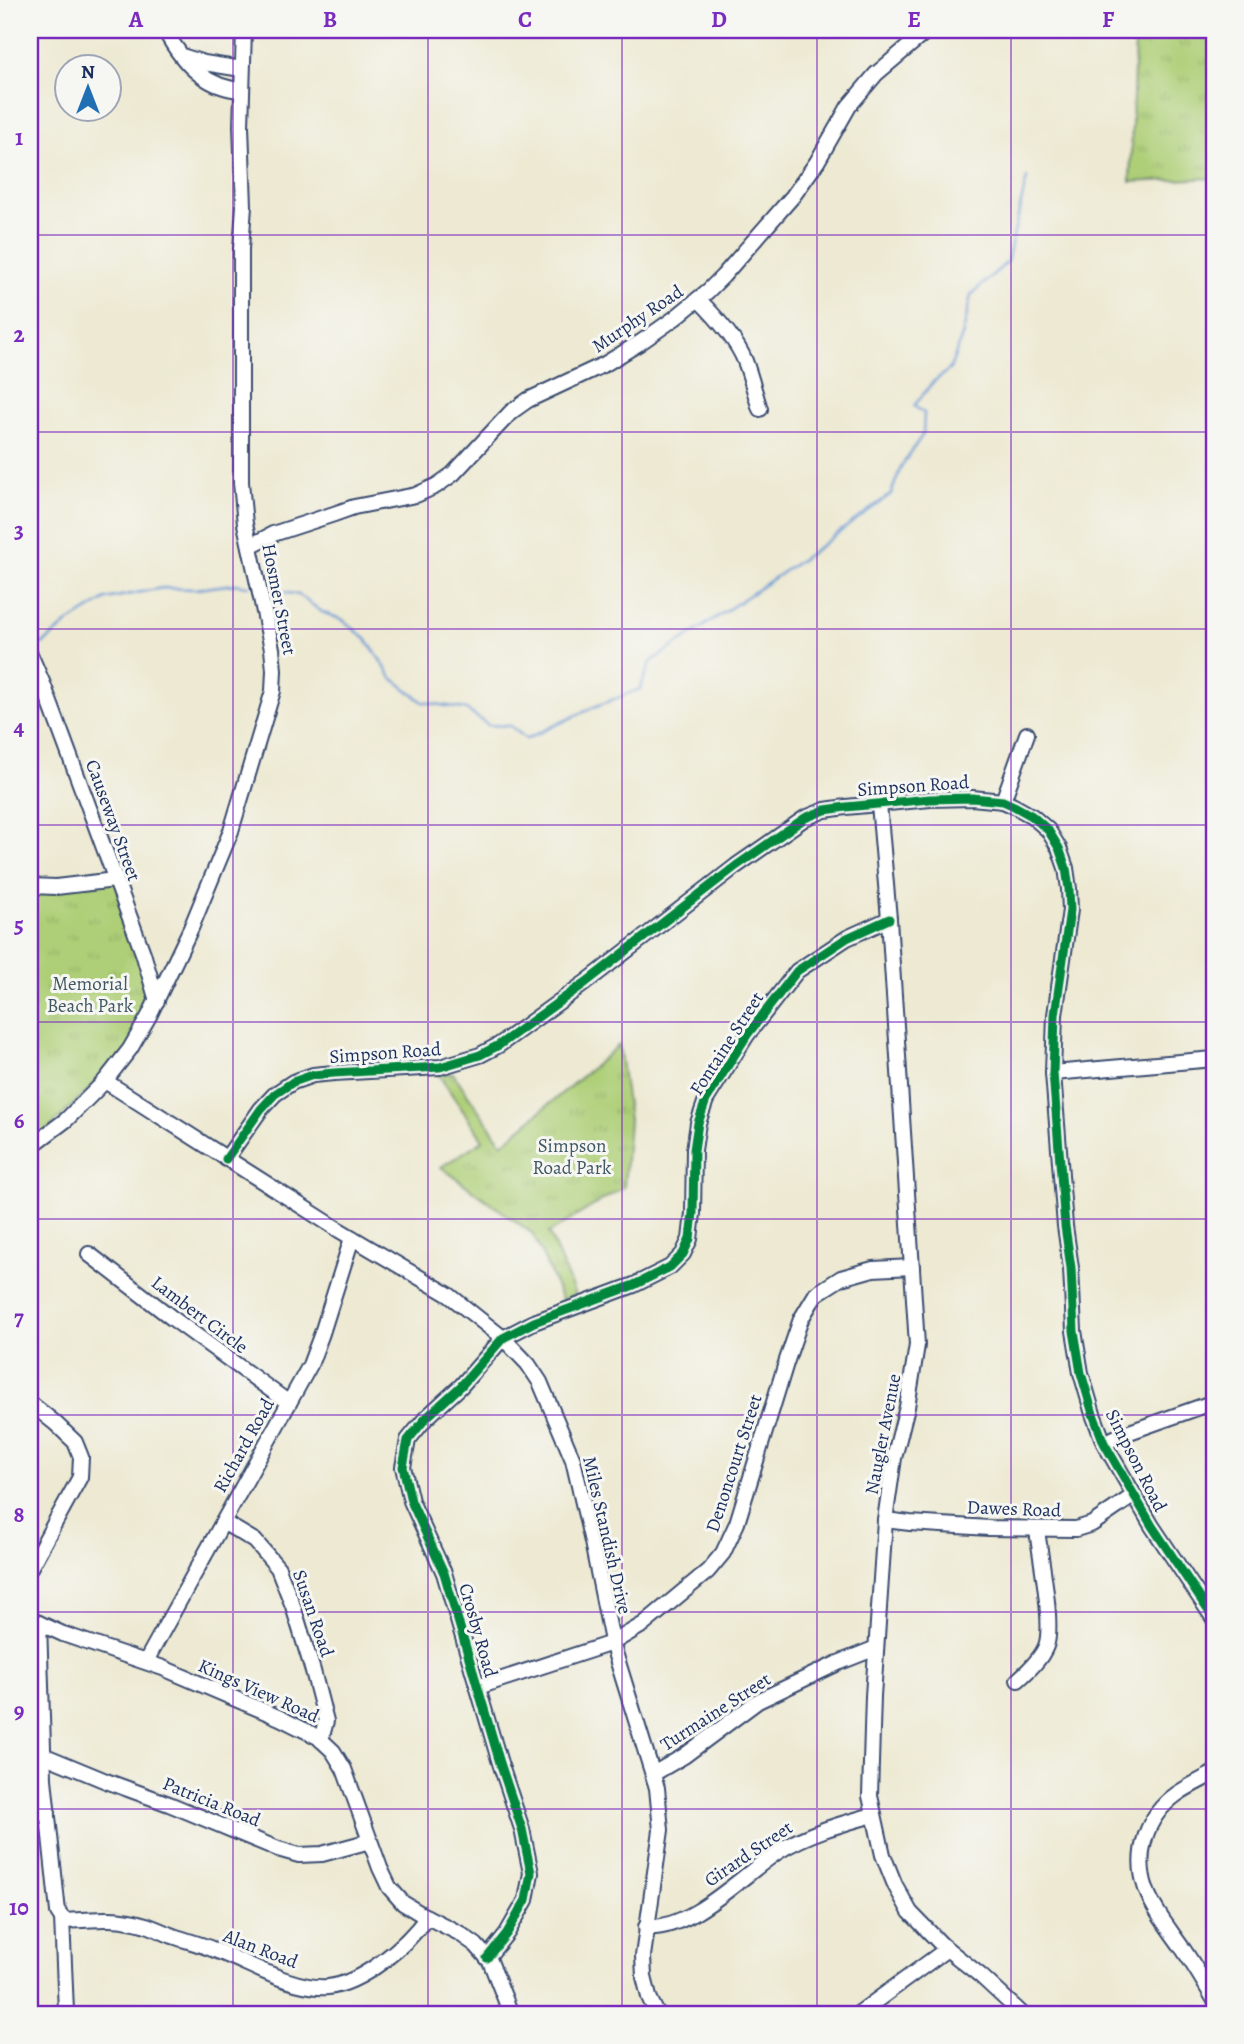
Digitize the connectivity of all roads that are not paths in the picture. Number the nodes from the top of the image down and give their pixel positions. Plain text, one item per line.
1 (165, 30) edge
2 (244, 30) edge
3 (928, 30) edge
4 (184, 56) junction
5 (242, 68) junction
6 (242, 90) junction
7 (698, 299) junction
8 (760, 410) dead end
9 (250, 546) junction
10 (30, 654) edge
11 (1027, 734) dead end
12 (1003, 801) junction
13 (879, 804) junction
14 (115, 880) junction
15 (30, 886) edge
16 (889, 919) junction
17 (158, 1000) junction
18 (1214, 1059) edge
19 (1053, 1073) junction
20 (105, 1081) junction
21 (30, 1147) edge
22 (226, 1159) junction
23 (352, 1238) junction
24 (89, 1254) dead end
25 (912, 1267) junction
26 (503, 1338) junction
27 (289, 1402) junction
28 (1214, 1402) edge
29 (30, 1403) edge
30 (1104, 1443) junction
31 (1133, 1496) junction
32 (885, 1520) junction
33 (223, 1522) junction
34 (1037, 1530) junction
35 (30, 1568) edge
36 (1214, 1619) edge
37 (34, 1621) edge
38 (612, 1643) junction
39 (876, 1648) junction
40 (146, 1661) junction
41 (1018, 1680) dead end
42 (478, 1688) junction
43 (321, 1740) junction
44 (43, 1755) junction
45 (1214, 1773) edge
46 (653, 1774) junction
47 (30, 1814) edge
48 (48, 1814) junction
49 (873, 1815) junction
50 (370, 1841) junction
51 (427, 1917) junction
52 (62, 1918) junction
53 (646, 1927) junction
54 (947, 1950) junction
55 (487, 1958) junction
56 (1214, 1999) edge
57 (66, 2011) dead end
58 (511, 2014) edge
59 (657, 2014) edge
60 (858, 2014) edge
61 (1022, 2014) edge

1 - 4 street
2 - 5 street, Hosmer Street
3 - 7 street, Murphy Road
4 - 5 street
4 - 6 street
5 - 6 street, Hosmer Street
6 - 9 street, Hosmer Street
7 - 8 street
7 - 9 street, Murphy Road
9 - 17 street, Hosmer Street
10 - 14 street, Causeway Street
11 - 12 street
12 - 13 street, Simpson Road
12 - 19 street, Simpson Road
13 - 16 street, Naugler Avenue
13 - 22 street, Simpson Road
14 - 15 street
14 - 17 street, Causeway Street
16 - 25 street, Naugler Avenue
16 - 26 street, Fontaine Street
17 - 20 street, Hosmer Street
18 - 19 street
19 - 30 street, Simpson Road
20 - 21 street, Hosmer Street
20 - 22 street, Miles Standish Drive
22 - 23 street, Miles Standish Drive
23 - 26 street, Miles Standish Drive
23 - 27 street, Richard Road
24 - 27 street, Lambert Circle
25 - 32 street, Naugler Avenue
25 - 38 street, Denoncourt Street
26 - 38 street, Miles Standish Drive
26 - 42 street, Crosby Road
27 - 33 street, Richard Road
28 - 30 street
29 - 35 street
30 - 31 street, Simpson Road
31 - 34 street, Dawes Road
31 - 36 street, Simpson Road
32 - 34 street, Dawes Road
32 - 39 street, Naugler Avenue
33 - 40 street, Richard Road
33 - 43 street, Susan Road
34 - 41 street
37 - 40 street, Kings View Road
37 - 44 street
38 - 42 street, Denoncourt Street
38 - 46 street, Miles Standish Drive
39 - 46 street, Turmaine Street
39 - 49 street, Naugler Avenue
40 - 43 street, Kings View Road
42 - 55 street, Crosby Road
43 - 50 street, Kings View Road
44 - 48 street
44 - 50 street, Patricia Road
45 - 56 street
46 - 53 street, Miles Standish Drive
47 - 48 street
48 - 52 street
49 - 53 street, Girard Street
49 - 54 street, Naugler Avenue
50 - 51 street, Kings View Road
51 - 52 street, Alan Road
51 - 55 street, Kings View Road
52 - 57 street
53 - 59 street, Miles Standish Drive
54 - 60 street
54 - 61 street, Naugler Avenue
55 - 58 street

